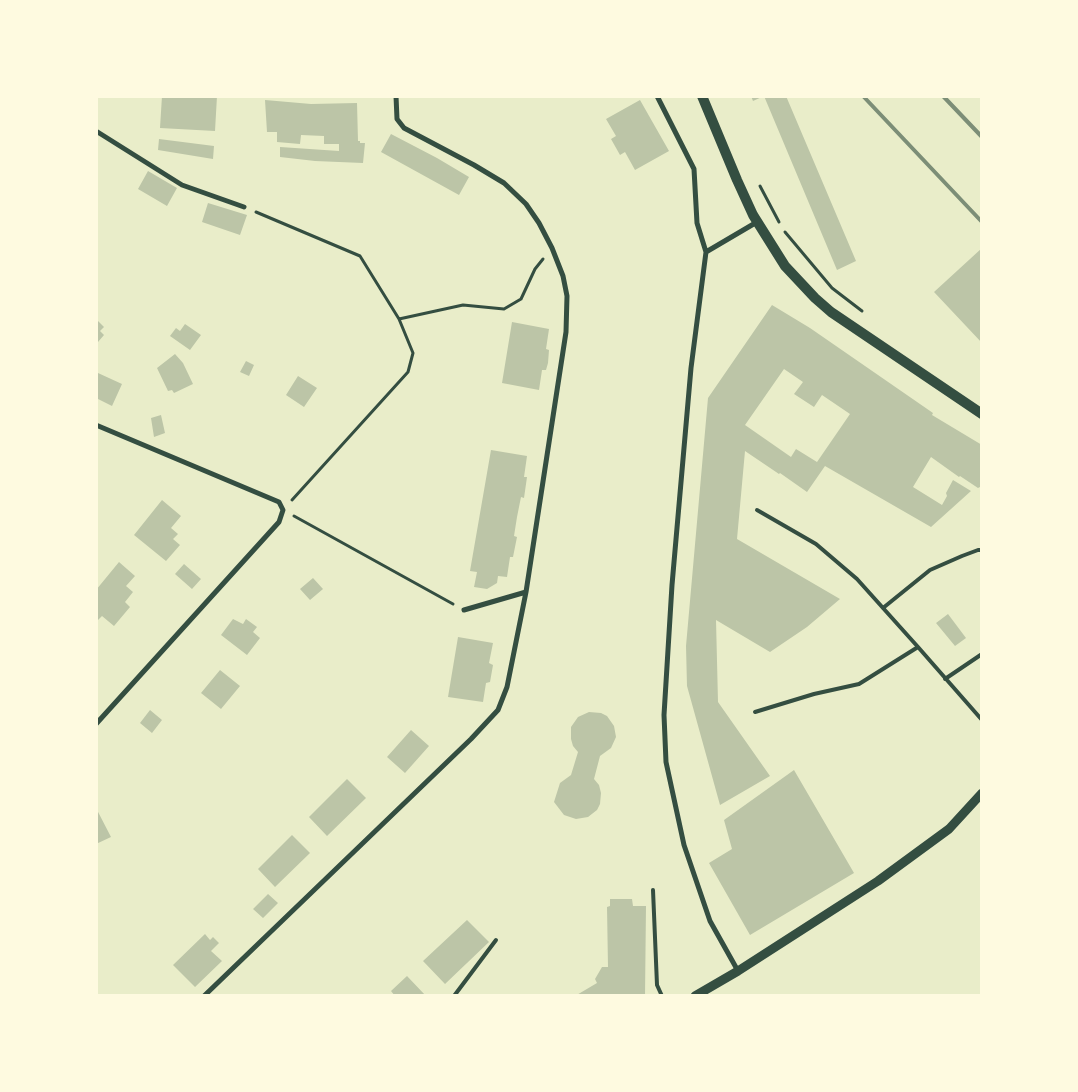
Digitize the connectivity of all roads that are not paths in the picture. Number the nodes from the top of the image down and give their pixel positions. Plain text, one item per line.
1 (396, 96) edge
2 (657, 96) edge
3 (702, 96) edge
4 (96, 131) edge
5 (244, 207) road end
6 (757, 222) junction
7 (706, 252) junction
8 (982, 414) edge
9 (96, 425) edge
10 (757, 510) dead end
11 (982, 550) edge
12 (526, 592) junction
13 (883, 608) junction
14 (464, 610) road end
15 (918, 647) junction
16 (982, 654) edge
17 (946, 679) junction
18 (756, 712) dead end
19 (982, 720) edge
20 (96, 724) edge
21 (982, 793) edge
22 (653, 890) dead end
23 (496, 940) dead end
24 (738, 971) junction
25 (204, 996) edge
26 (454, 996) edge
27 (662, 996) edge
28 (695, 996) edge

1 - 12 street
2 - 7 street
3 - 6 main road
4 - 5 street
6 - 7 street
6 - 8 main road
7 - 24 street
9 - 20 street
10 - 13 lane
11 - 13 lane
12 - 14 street
12 - 25 street
13 - 15 lane
15 - 17 lane
15 - 18 lane
16 - 17 lane
17 - 19 lane
21 - 24 street
22 - 27 lane
23 - 26 lane
24 - 28 street

